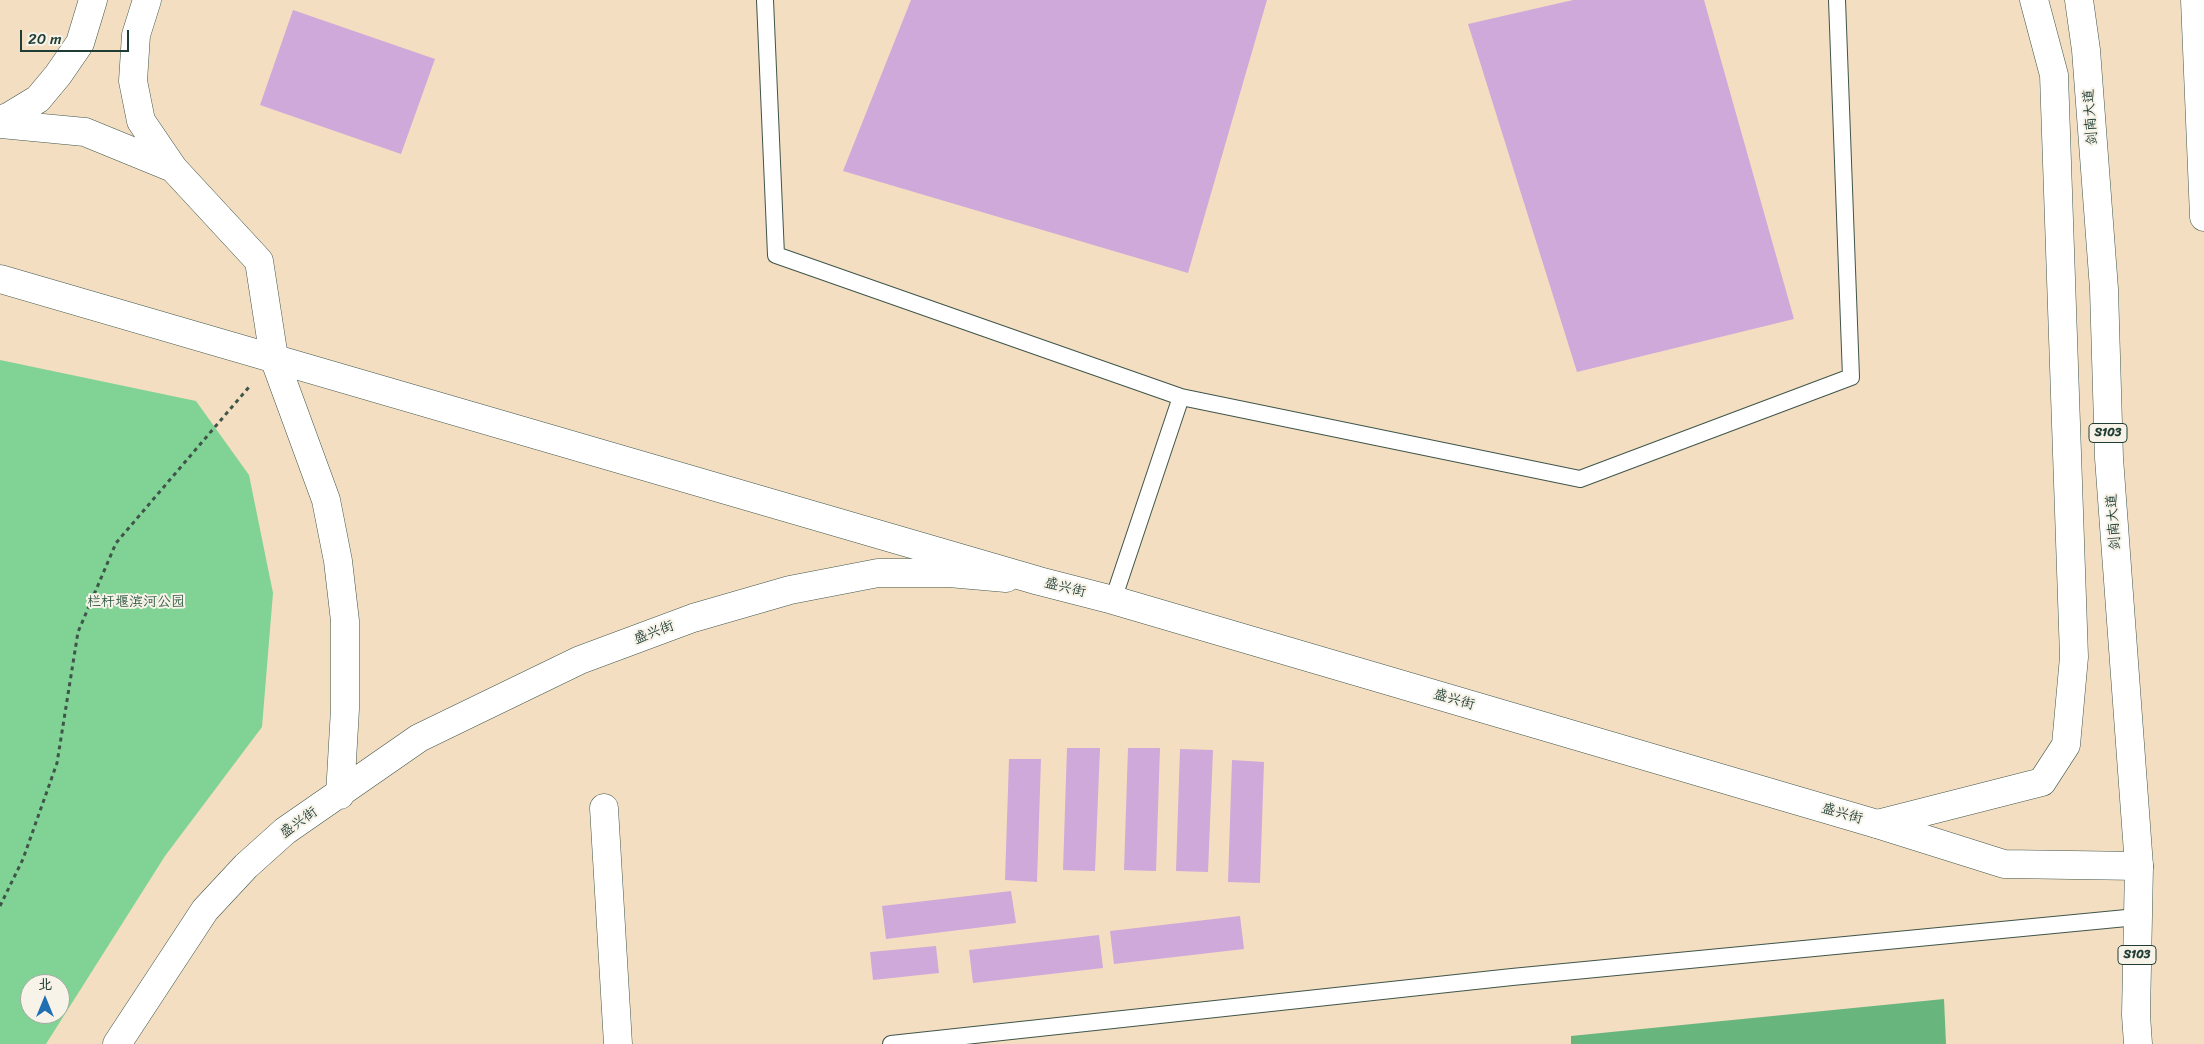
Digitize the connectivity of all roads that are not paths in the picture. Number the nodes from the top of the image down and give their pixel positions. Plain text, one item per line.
1 (93, 0) edge
2 (147, 0) edge
3 (765, 0) edge
4 (1837, 0) edge
5 (2034, 0) edge
6 (2079, 0) edge
7 (2195, 0) edge
8 (0, 120) edge
9 (0, 124) edge
10 (173, 168) junction
11 (2204, 217) edge
12 (0, 279) edge
13 (274, 358) junction
14 (1181, 397) junction
15 (1039, 581) junction
16 (1113, 600) junction
17 (340, 795) junction
18 (604, 808) dead end
19 (1877, 824) junction
20 (2138, 866) junction
21 (2137, 917) junction
22 (117, 1044) edge
23 (618, 1044) edge
24 (892, 1044) edge
25 (2138, 1044) edge

1 - 8 main road
2 - 10 main road
3 - 14 lane
4 - 14 lane
5 - 19 main road
6 - 20 main road, 剑南大道 / S103
7 - 11 main road
9 - 10 main road
10 - 13 main road
12 - 13 main road
13 - 15 main road
13 - 17 main road
14 - 16 lane
15 - 16 main road, 盛兴街
15 - 17 main road, 盛兴街
16 - 19 main road, 盛兴街
17 - 22 main road, 盛兴街
18 - 23 main road
19 - 20 main road, 盛兴街
20 - 21 main road, 剑南大道 / S103
21 - 24 lane
21 - 25 main road, 剑南大道 / S103

